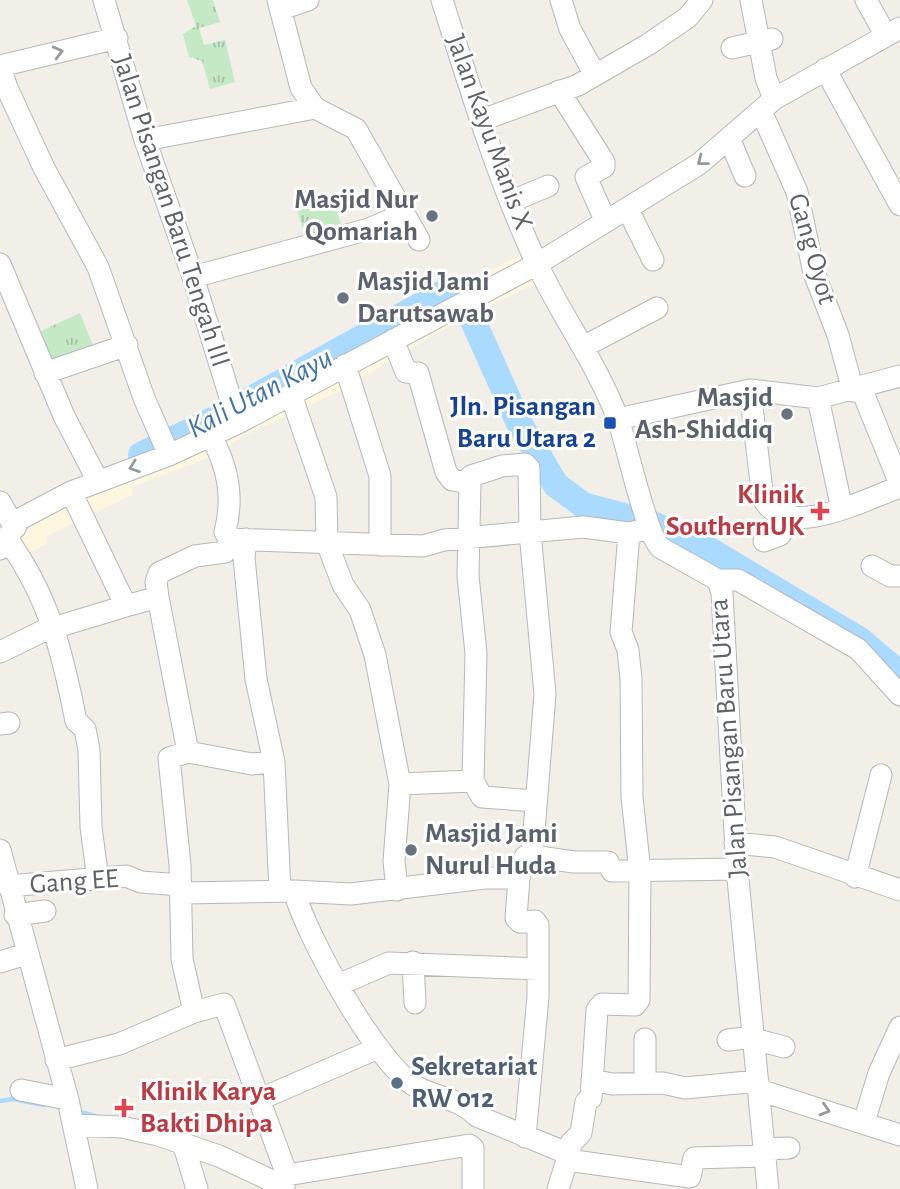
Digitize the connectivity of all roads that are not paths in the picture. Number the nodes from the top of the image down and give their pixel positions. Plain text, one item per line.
1 (104, 0) edge
2 (308, 0) edge
3 (442, 0) edge
4 (561, 0) edge
5 (702, 0) edge
6 (751, 0) edge
7 (866, 0) edge
8 (279, 4) edge
9 (886, 29) edge
10 (117, 38) junction
11 (766, 40) junction
12 (732, 48) dead end
13 (0, 66) edge
14 (825, 69) junction
15 (594, 75) junction
16 (559, 91) junction
17 (768, 105) junction
18 (316, 108) junction
19 (482, 120) junction
20 (729, 138) junction
21 (145, 140) junction
22 (745, 176) dead end
23 (548, 186) dead end
24 (512, 201) junction
25 (900, 205) edge
26 (629, 212) dead end
27 (404, 214) junction
28 (605, 220) junction
29 (419, 240) dead end
30 (653, 260) dead end
31 (0, 264) edge
32 (537, 264) junction
33 (193, 277) junction
34 (657, 309) dead end
35 (393, 340) junction
36 (127, 345) junction
37 (583, 347) junction
38 (345, 365) junction
39 (45, 373) junction
40 (900, 376) edge
41 (857, 389) junction
42 (750, 390) junction
43 (291, 394) junction
44 (818, 398) junction
45 (236, 413) junction
46 (618, 419) junction
47 (211, 436) junction
48 (166, 448) junction
49 (96, 477) junction
50 (470, 483) junction
51 (900, 485) edge
52 (71, 492) junction
53 (842, 509) junction
54 (792, 516) junction
55 (6, 525) edge
56 (641, 530) junction
57 (530, 532) junction
58 (469, 538) junction
59 (238, 539) junction
60 (764, 541) dead end
61 (327, 543) junction
62 (380, 545) junction
63 (872, 566) dead end
64 (900, 576) edge
65 (718, 580) junction
66 (158, 597) junction
67 (126, 606) junction
68 (55, 627) junction
69 (0, 652) edge
70 (900, 695) edge
71 (188, 752) junction
72 (274, 762) junction
73 (881, 775) dead end
74 (473, 781) junction
75 (400, 783) junction
76 (536, 800) junction
77 (735, 843) junction
78 (0, 850) edge
79 (533, 856) junction
80 (737, 869) junction
81 (640, 872) junction
82 (855, 877) junction
83 (519, 878) junction
84 (98, 880) junction
85 (8, 886) junction
86 (181, 889) junction
87 (397, 890) junction
88 (900, 890) edge
89 (287, 891) junction
90 (46, 911) dead end
91 (15, 915) junction
92 (26, 954) junction
93 (0, 962) edge
94 (412, 962) junction
95 (538, 969) junction
96 (338, 985) junction
97 (415, 1003) dead end
98 (194, 1012) junction
99 (900, 1027) edge
100 (754, 1038) junction
101 (645, 1039) dead end
102 (729, 1040) dead end
103 (784, 1047) dead end
104 (379, 1048) junction
105 (56, 1060) junction
106 (592, 1080) junction
107 (645, 1083) junction
108 (759, 1086) junction
109 (21, 1090) dead end
110 (258, 1100) junction
111 (70, 1110) junction
112 (477, 1116) junction
113 (864, 1122) junction
114 (900, 1135) edge
115 (525, 1137) junction
116 (183, 1143) junction
117 (469, 1145) junction
118 (789, 1149) dead end
119 (766, 1152) junction
120 (568, 1157) junction
121 (284, 1185) edge
122 (87, 1189) edge
123 (197, 1189) edge
124 (473, 1189) edge
125 (558, 1189) edge
126 (768, 1189) edge

1 - 10 street, Jalan Pisangan Baru Tengah III
2 - 8 street
3 - 19 street, Jalan Kayu Manis X
4 - 15 street
5 - 15 street
6 - 11 street, Gang Oyot
7 - 9 street
8 - 18 street
9 - 14 street
13 -> 10 street
10 - 21 street, Jalan Pisangan Baru Tengah III
11 - 12 street
11 - 17 street, Gang Oyot
13 - 36 street
14 - 17 street
14 - 25 street
15 - 16 street
16 - 19 street
16 - 28 street
17 - 20 street
17 - 41 street, Gang Oyot
18 - 21 street
18 - 27 street
19 - 24 street, Jalan Kayu Manis X
20 - 22 street
20 -> 28 street
21 - 33 street, Jalan Pisangan Baru Tengah III
23 - 24 street
24 - 32 street, Jalan Kayu Manis X
26 - 30 street
27 - 29 street
27 - 33 street
28 - 32 street
31 - 39 street
32 - 35 street
32 - 37 street
33 - 45 street, Jalan Pisangan Baru Tengah III
34 - 37 street
35 - 38 street
35 - 50 street
36 - 39 street
36 - 48 street
37 - 46 street
38 - 43 street
38 - 62 street
39 - 49 street
40 - 41 street
41 - 44 street
41 - 51 street, Gang Oyot
42 - 44 street
42 - 46 street
42 - 54 street
43 - 45 street
43 - 61 street
44 - 53 street
45 - 47 street
46 - 56 street
47 - 48 street
47 - 59 street
48 -> 49 street
49 - 52 street
50 - 57 street
50 - 58 street
51 - 53 street
52 - 55 street
52 - 67 street
53 - 54 street
54 - 60 street
55 - 68 street
56 - 57 street
56 - 65 street, Jalan Pisangan Baru Utara
56 - 81 street
57 - 58 street
57 - 76 street
58 - 62 street
58 - 74 street
59 - 61 street
59 - 66 street
59 - 72 street
61 - 62 street
61 - 75 street
63 - 64 street
65 - 70 street
65 - 77 street, Jalan Pisangan Baru Utara
66 - 67 street
66 - 71 street
67 - 68 street
68 - 69 street
68 - 84 street
71 - 72 street
71 - 86 street
72 - 89 street
73 - 82 street
74 - 75 street
74 - 76 street
75 - 87 street
76 - 79 street
77 - 80 street, Jalan Pisangan Baru Utara
77 - 82 street
78 - 85 street
79 - 81 street
79 - 83 street
80 - 81 street
80 - 100 street, Jalan Pisangan Baru Utara
81 - 106 street
82 - 88 street
83 - 87 street, Gang EE
83 - 95 street
84 - 85 street, Gang EE
84 - 86 street, Gang EE
85 - 91 street
86 - 89 street, Gang EE
86 - 98 street
87 - 89 street, Gang EE
89 - 96 street
90 - 91 street
91 - 92 street
92 - 93 street
92 - 105 street
94 - 95 street
94 - 96 street
94 - 97 street
95 - 115 street
96 - 104 street
98 - 105 street
98 - 110 street
99 - 113 street
100 - 102 street
100 - 103 street
100 - 108 street, Jalan Pisangan Baru Utara
101 - 107 street
104 - 110 street
104 - 112 street
105 - 111 street
106 - 107 street
106 - 120 street
107 - 108 street
108 -> 113 street
108 - 119 street, Jalan Pisangan Baru Utara
109 - 111 street
110 - 121 street
111 - 116 street
111 - 122 street
112 - 115 street
112 - 117 street
113 - 114 street
115 - 120 street
116 - 121 street
116 - 123 street
117 - 121 street
117 - 124 street
118 - 119 street
119 - 120 street
119 - 126 street, Jalan Pisangan Baru Utara
120 - 125 street

